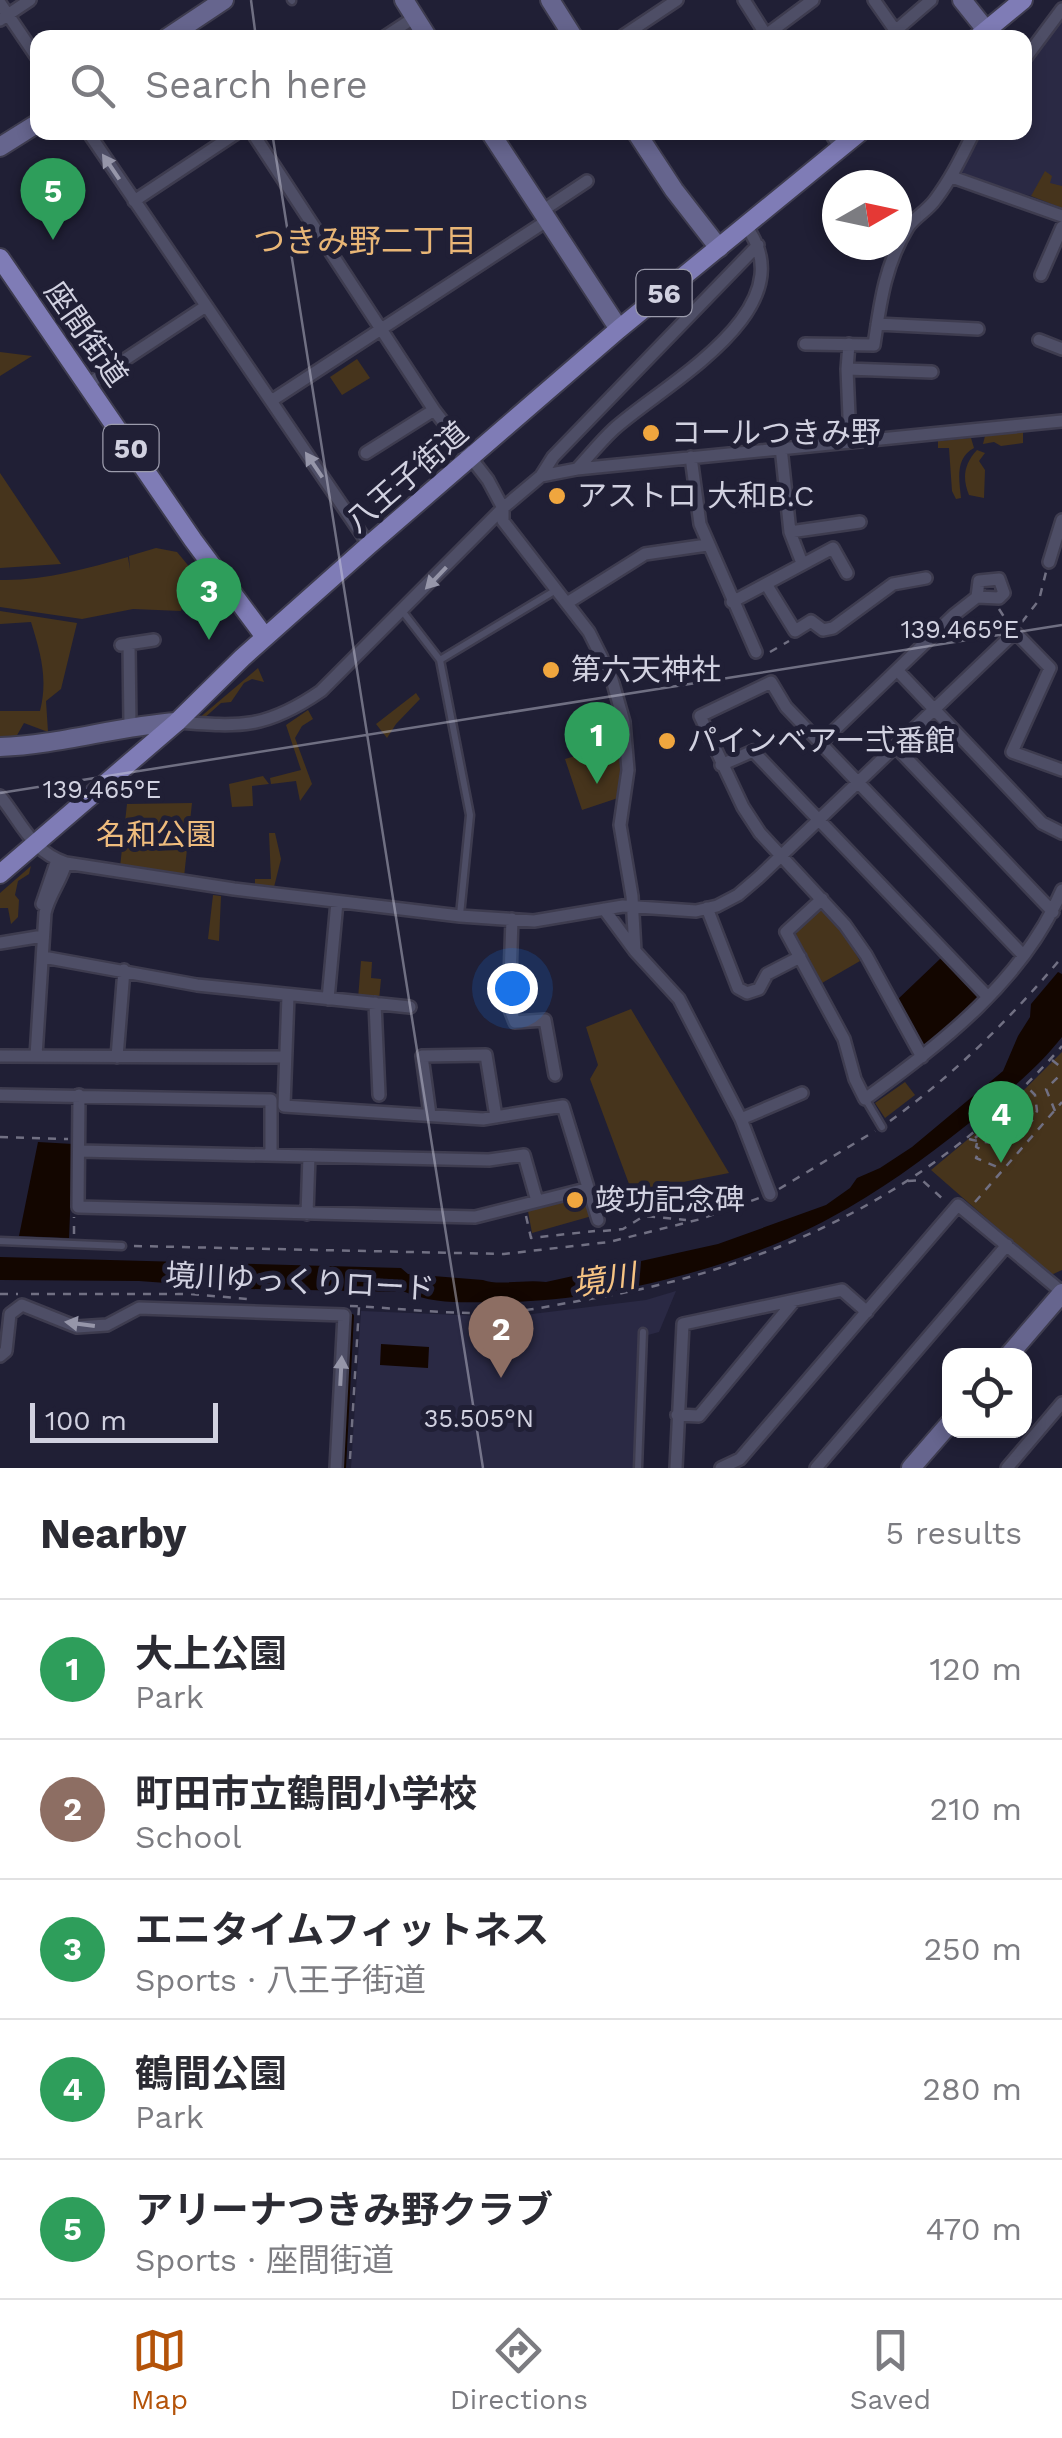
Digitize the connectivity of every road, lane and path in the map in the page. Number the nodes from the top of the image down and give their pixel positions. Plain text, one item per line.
1 (30, 0) edge
2 (224, 0) edge
3 (404, 0) edge
4 (550, 0) edge
5 (678, 0) edge
6 (744, 0) edge
7 (813, 0) edge
8 (874, 0) edge
9 (931, 0) edge
10 (962, 0) edge
11 (1023, 0) edge
12 (1062, 9) edge
13 (3, 12) edge
14 (415, 17) junction
15 (179, 30) edge
16 (395, 30) edge
17 (423, 30) edge
18 (569, 30) edge
19 (632, 30) edge
20 (763, 30) edge
21 (775, 30) edge
22 (889, 30) edge
23 (896, 30) edge
24 (979, 30) edge
25 (986, 30) edge
26 (30, 48) edge
27 (1032, 49) edge
28 (30, 127) edge
29 (93, 140) edge
30 (226, 140) edge
31 (257, 140) edge
32 (495, 140) edge
33 (641, 140) edge
34 (835, 140) edge
35 (970, 140) edge
36 (0, 147) edge
37 (952, 177) junction
38 (587, 181) dead end
39 (134, 200) junction
40 (545, 215) junction
41 (1062, 216) edge
42 (746, 226) junction
43 (1062, 226) edge
44 (758, 244) junction
45 (720, 248) junction
46 (0, 258) edge
47 (1042, 275) dead end
48 (206, 306) junction
49 (877, 324) junction
50 (381, 329) junction
51 (619, 329) junction
52 (978, 329) dead end
53 (1038, 340) dead end
54 (805, 344) dead end
55 (849, 344) junction
56 (1062, 349) edge
57 (846, 369) junction
58 (932, 372) dead end
59 (88, 384) junction
60 (271, 401) junction
61 (434, 410) junction
62 (1062, 422) edge
63 (850, 440) junction
64 (781, 448) junction
65 (366, 453) dead end
66 (471, 458) junction
67 (691, 458) junction
68 (576, 468) junction
69 (540, 476) junction
70 (504, 508) junction
71 (1062, 520) edge
72 (860, 522) dead end
73 (790, 532) junction
74 (369, 545) junction
75 (707, 545) junction
76 (1049, 562) joint
77 (802, 564) junction
78 (846, 573) dead end
79 (926, 578) dead end
80 (766, 584) junction
81 (556, 589) junction
82 (977, 597) junction
83 (998, 598) junction
84 (567, 602) junction
85 (732, 602) junction
86 (403, 612) junction
87 (794, 631) junction
88 (1014, 632) junction
89 (265, 637) junction
90 (154, 640) dead end
91 (757, 655) joint
92 (440, 660) junction
93 (897, 670) junction
94 (934, 710) junction
95 (177, 722) junction
96 (130, 727) junction
97 (820, 744) junction
98 (895, 746) junction
99 (0, 747) edge
100 (721, 765) junction
101 (1062, 770) edge
102 (856, 782) junction
103 (0, 796) edge
104 (819, 819) junction
105 (1062, 833) edge
106 (34, 845) junction
107 (781, 855) junction
108 (62, 861) junction
109 (0, 874) edge
110 (1062, 890) edge
111 (822, 899) junction
112 (337, 902) junction
113 (633, 906) junction
114 (707, 908) junction
115 (604, 909) junction
116 (1052, 912) junction
117 (460, 916) junction
118 (512, 919) junction
119 (43, 932) junction
120 (0, 942) edge
121 (635, 951) junction
122 (1023, 955) junction
123 (43, 957) junction
124 (800, 957) junction
125 (1062, 957) edge
126 (124, 970) junction
127 (288, 996) junction
128 (988, 997) junction
129 (328, 999) junction
130 (375, 1003) junction
131 (410, 1006) dead end
132 (1062, 1046) edge
133 (0, 1056) edge
134 (36, 1056) junction
135 (118, 1057) junction
136 (922, 1057) junction
137 (285, 1058) junction
138 (1050, 1059) junction
139 (1062, 1071) edge
140 (555, 1074) dead end
141 (1026, 1085) junction
142 (1046, 1089) junction
143 (802, 1093) dead end
144 (0, 1095) edge
145 (80, 1095) junction
146 (379, 1095) dead end
147 (1035, 1095) junction
148 (865, 1098) junction
149 (1062, 1102) edge
150 (1006, 1108) junction
151 (1055, 1111) junction
152 (430, 1115) junction
153 (496, 1117) junction
154 (742, 1119) junction
155 (998, 1122) junction
156 (882, 1127) junction
157 (987, 1128) junction
158 (1023, 1130) junction
159 (0, 1137) edge
160 (54, 1138) dead end
161 (1005, 1139) junction
162 (973, 1140) junction
163 (78, 1151) junction
164 (271, 1156) junction
165 (309, 1156) junction
166 (1004, 1170) junction
167 (908, 1181) junction
168 (586, 1189) junction
169 (770, 1194) junction
170 (537, 1202) junction
171 (975, 1202) dead end
172 (955, 1210) junction
173 (307, 1214) junction
174 (598, 1220) dead end
175 (74, 1226) dead end
176 (74, 1236) dead end
177 (0, 1241) edge
178 (1007, 1245) junction
179 (122, 1246) joint
180 (1062, 1292) edge
181 (0, 1294) edge
182 (247, 1299) dead end
183 (796, 1300) junction
184 (342, 1305) dead end
185 (359, 1306) junction
186 (866, 1312) junction
187 (644, 1332) dead end
188 (1015, 1348) edge
189 (0, 1356) edge
190 (1062, 1403) edge
191 (677, 1414) junction
192 (942, 1432) edge
193 (336, 1468) edge
194 (349, 1468) edge
195 (638, 1468) edge
196 (676, 1468) edge
197 (721, 1468) edge
198 (816, 1468) edge
199 (911, 1468) edge
200 (1007, 1468) edge

1 - 13 street
2 - 15 street
3 - 14 street
4 - 18 street
5 - 19 street
6 - 20 street
7 - 21 street
8 - 22 street
9 - 23 street
10 - 24 street
11 - 25 main road
12 - 27 street
13 - 26 street
14 - 16 street
14 - 17 street
28 - 36 street
39 -> 29 street
30 - 39 street
31 - 50 street
32 - 40 street
33 - 45 street
34 - 42 main road, 八王子街道 / 56
35 - 37 street
37 - 41 street
37 - 49 street
38 - 40 street
39 - 48 street
40 - 50 street
40 - 51 street
42 - 44 street
42 - 45 main road, 八王子街道 / 56
43 - 47 street
44 - 68 street
44 - 69 street
45 - 51 main road, 八王子街道 / 56
46 - 59 main road, 座間街道 / 50
48 - 59 street
48 - 60 street
49 - 52 street
49 - 55 street
50 - 60 street
50 - 61 street
51 - 66 main road, 八王子街道 / 56
53 - 56 street
54 - 55 street
55 - 57 street
57 - 58 street
57 - 63 street
59 - 89 main road, 座間街道 / 50
74 -> 60 street
61 - 65 street
61 - 66 street
62 - 63 street
63 - 64 street
64 - 67 street
64 - 73 street
66 - 70 street
66 - 74 main road, 八王子街道 / 56
67 - 68 street
67 - 75 street
68 - 69 street
69 - 70 street
70 - 81 street
70 -> 86 street
71 - 76 street
72 - 73 street
73 - 77 street
74 - 89 main road, 八王子街道 / 56
75 - 84 street
75 - 85 street
76 - 88 path
77 - 78 street
77 - 80 street
79 - 87 street
80 - 85 street
80 - 87 street
81 - 84 street
81 - 92 lane
82 - 83 street
82 - 83 street
82 - 93 street
83 - 88 path
84 - 113 street
85 - 91 street
86 - 92 lane
86 - 95 street
87 - 91 path
88 - 94 street
88 - 101 street
89 - 95 main road, 八王子街道 / 56
90 - 96 street
92 - 117 lane
93 - 94 street
93 - 97 street
94 - 98 street
94 - 105 street
95 - 96 street
95 - 106 main road, 八王子街道 / 56
96 - 99 street
97 - 100 street
97 - 102 street
98 - 102 street
98 - 116 street
100 - 104 street
100 - 107 street
102 - 104 street
102 - 122 street
103 - 106 street
104 - 107 street
104 - 128 street
106 - 108 street
106 - 109 main road, 八王子街道 / 56
107 - 111 street
107 - 114 street
108 - 112 street
108 - 119 street
110 - 116 street
111 - 124 street
111 - 136 street
112 - 117 street
112 - 129 street
113 - 114 street
113 - 115 street
113 - 121 street
114 - 124 street
115 - 118 street
115 - 121 street
116 - 122 street
117 - 118 street
118 - 140 street
119 - 120 street
119 - 123 street
121 - 154 street
122 - 128 street
123 - 126 street
123 - 134 street
124 - 148 street
125 - 156 path
126 - 127 street
126 - 135 street
127 - 129 street
127 - 137 street
128 - 136 street
129 - 130 street
130 - 131 street
130 - 146 street
132 - 138 path, 境川ゆっくりロード
133 - 134 street
134 - 135 street
135 - 137 street
136 - 148 street
137 - 152 street
138 - 139 path
138 - 141 path, 境川ゆっくりロード
139 - 142 path
141 - 147 path
141 - 150 path, 境川ゆっくりロード
142 - 147 path
142 - 151 path
143 - 154 street
144 - 145 street
145 - 163 street
145 - 164 street
147 - 158 path
148 - 156 lane
149 - 151 path
150 - 155 path
150 - 158 path
150 - 162 path, 境川ゆっくりロード
151 - 166 path
152 - 153 street
152 - 153 street
153 - 168 street
154 - 169 street
155 - 157 path
155 - 161 path
156 - 169 path
157 - 161 path
157 - 162 path
158 - 161 path
159 - 160 path
161 - 162 path
162 - 166 path
162 - 167 path, 境川ゆっくりロード
163 - 164 street
163 - 173 street
164 - 165 street
165 - 170 street
165 - 173 street
166 - 171 path
167 - 172 path
167 - 185 path, 境川ゆっくりロード
168 - 170 street
168 - 174 street
169 - 179 path
170 - 173 street
172 - 178 street
172 - 186 street
175 - 176 path
177 - 179 lane
178 - 180 street
178 - 198 street
180 - 188 street
181 - 182 path, 境川ゆっくりロード
183 - 186 street
183 - 191 street
183 - 191 street
184 - 185 path, 境川ゆっくりロード
185 - 194 path
186 - 197 street
187 - 195 lane
193 -> 189 street
190 - 200 street
191 - 196 street
192 - 199 street

